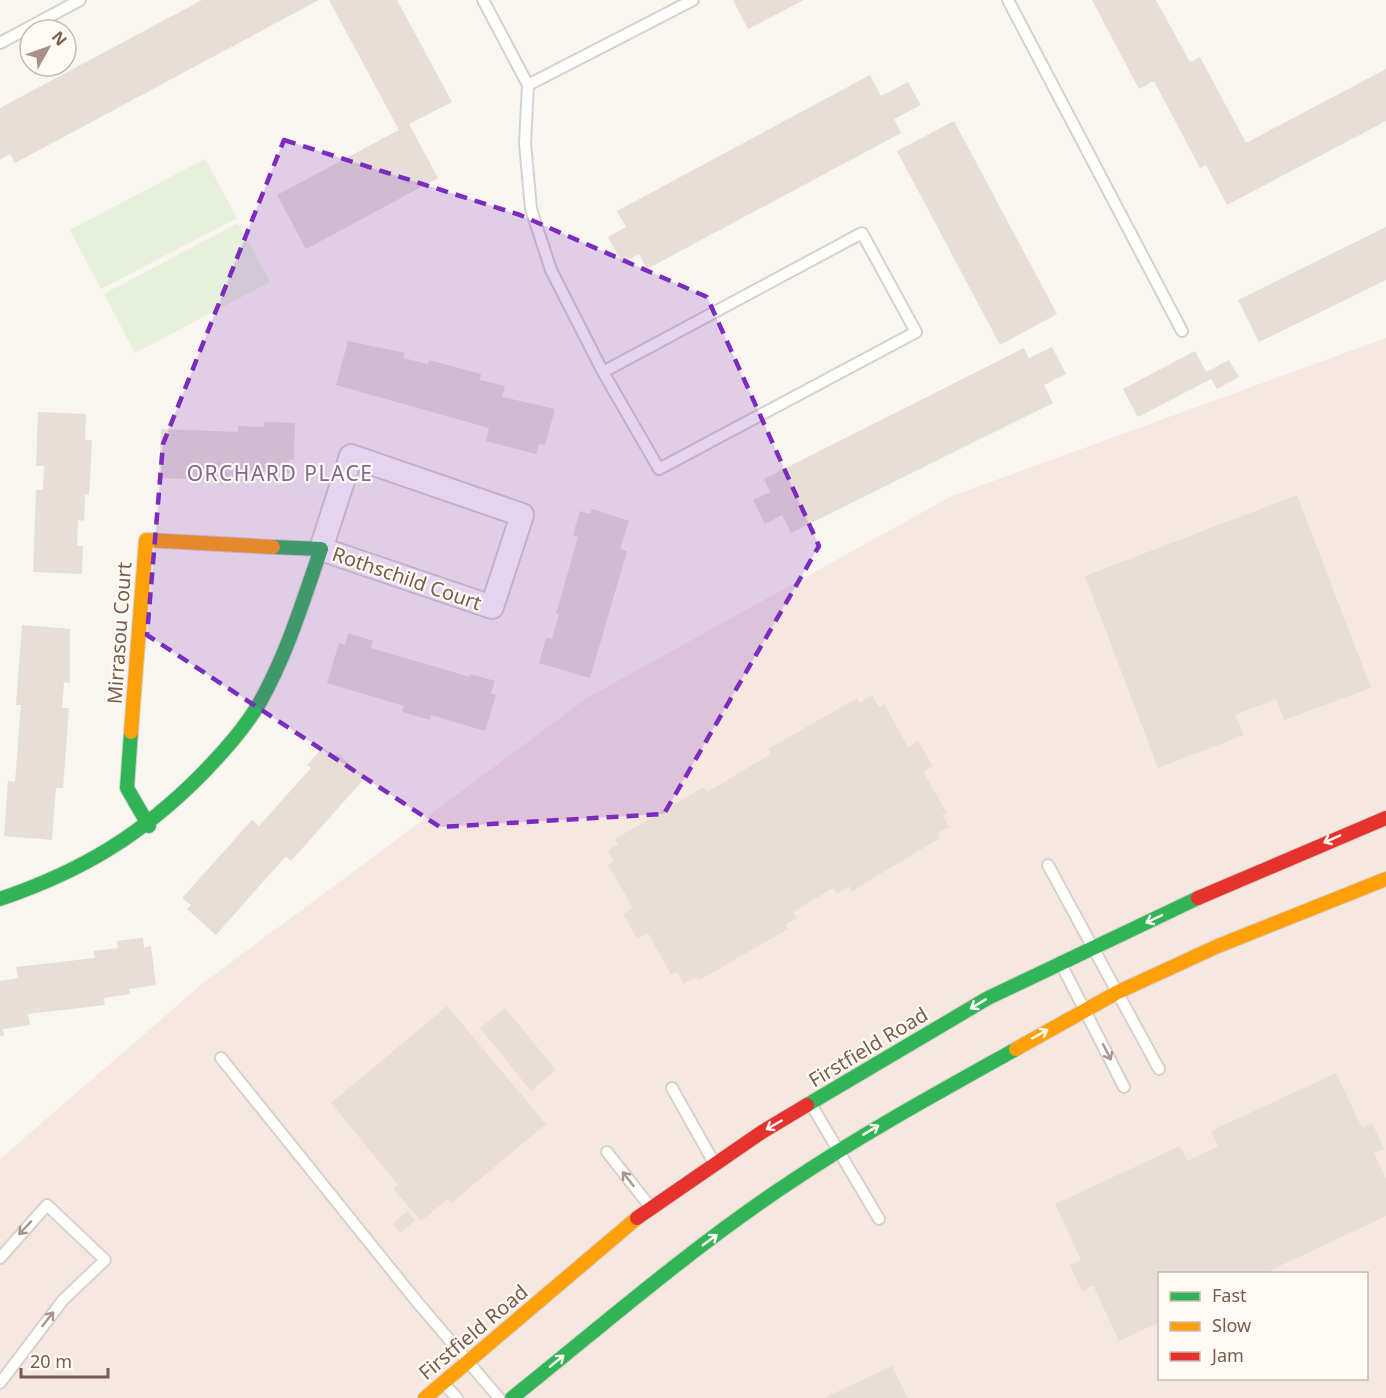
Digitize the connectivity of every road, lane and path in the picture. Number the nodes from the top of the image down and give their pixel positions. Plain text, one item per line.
1 (80, 0) edge
2 (483, 0) edge
3 (693, 0) edge
4 (1008, 0) edge
5 (0, 43) edge
6 (528, 85) junction
7 (1182, 331) dead end
8 (603, 372) junction
9 (321, 549) junction
10 (1386, 818) edge
11 (149, 826) junction
12 (1048, 865) dead end
13 (1386, 879) edge
14 (0, 898) edge
15 (1094, 947) junction
16 (1060, 963) junction
17 (1118, 992) junction
18 (1085, 1009) junction
19 (221, 1058) dead end
20 (1159, 1069) dead end
21 (1124, 1087) dead end
22 (672, 1088) dead end
23 (810, 1104) junction
24 (838, 1150) junction
25 (607, 1152) dead end
26 (714, 1164) junction
27 (650, 1207) junction
28 (879, 1219) dead end
29 (0, 1258) edge
30 (466, 1362) junction
31 (442, 1382) junction
32 (0, 1383) edge
33 (425, 1398) edge
34 (457, 1398) edge
35 (499, 1398) edge
36 (512, 1398) edge

1 - 5 lane
2 - 6 lane
3 - 6 lane
4 - 7 lane
6 - 8 lane
8 - 8 lane
9 - 9 street, Rothschild Court
9 - 11 street
9 - 11 street, Mirrasou Court
10 -> 15 street, Firstfield Road
11 - 14 street
12 - 15 lane
13 - 17 street
15 - 16 street, Firstfield Road
15 - 17 lane
16 - 18 lane
16 -> 23 street, Firstfield Road
17 - 18 street
17 - 20 lane
18 -> 21 lane
24 -> 18 street
19 - 30 lane
22 - 26 lane
23 - 24 lane
23 -> 26 street, Firstfield Road
24 - 28 lane
36 -> 24 street
27 -> 25 lane
26 - 27 street, Firstfield Road
27 - 30 street, Firstfield Road
32 -> 29 lane
30 - 31 street, Firstfield Road
30 - 35 lane
31 - 33 street, Firstfield Road
31 - 34 lane

